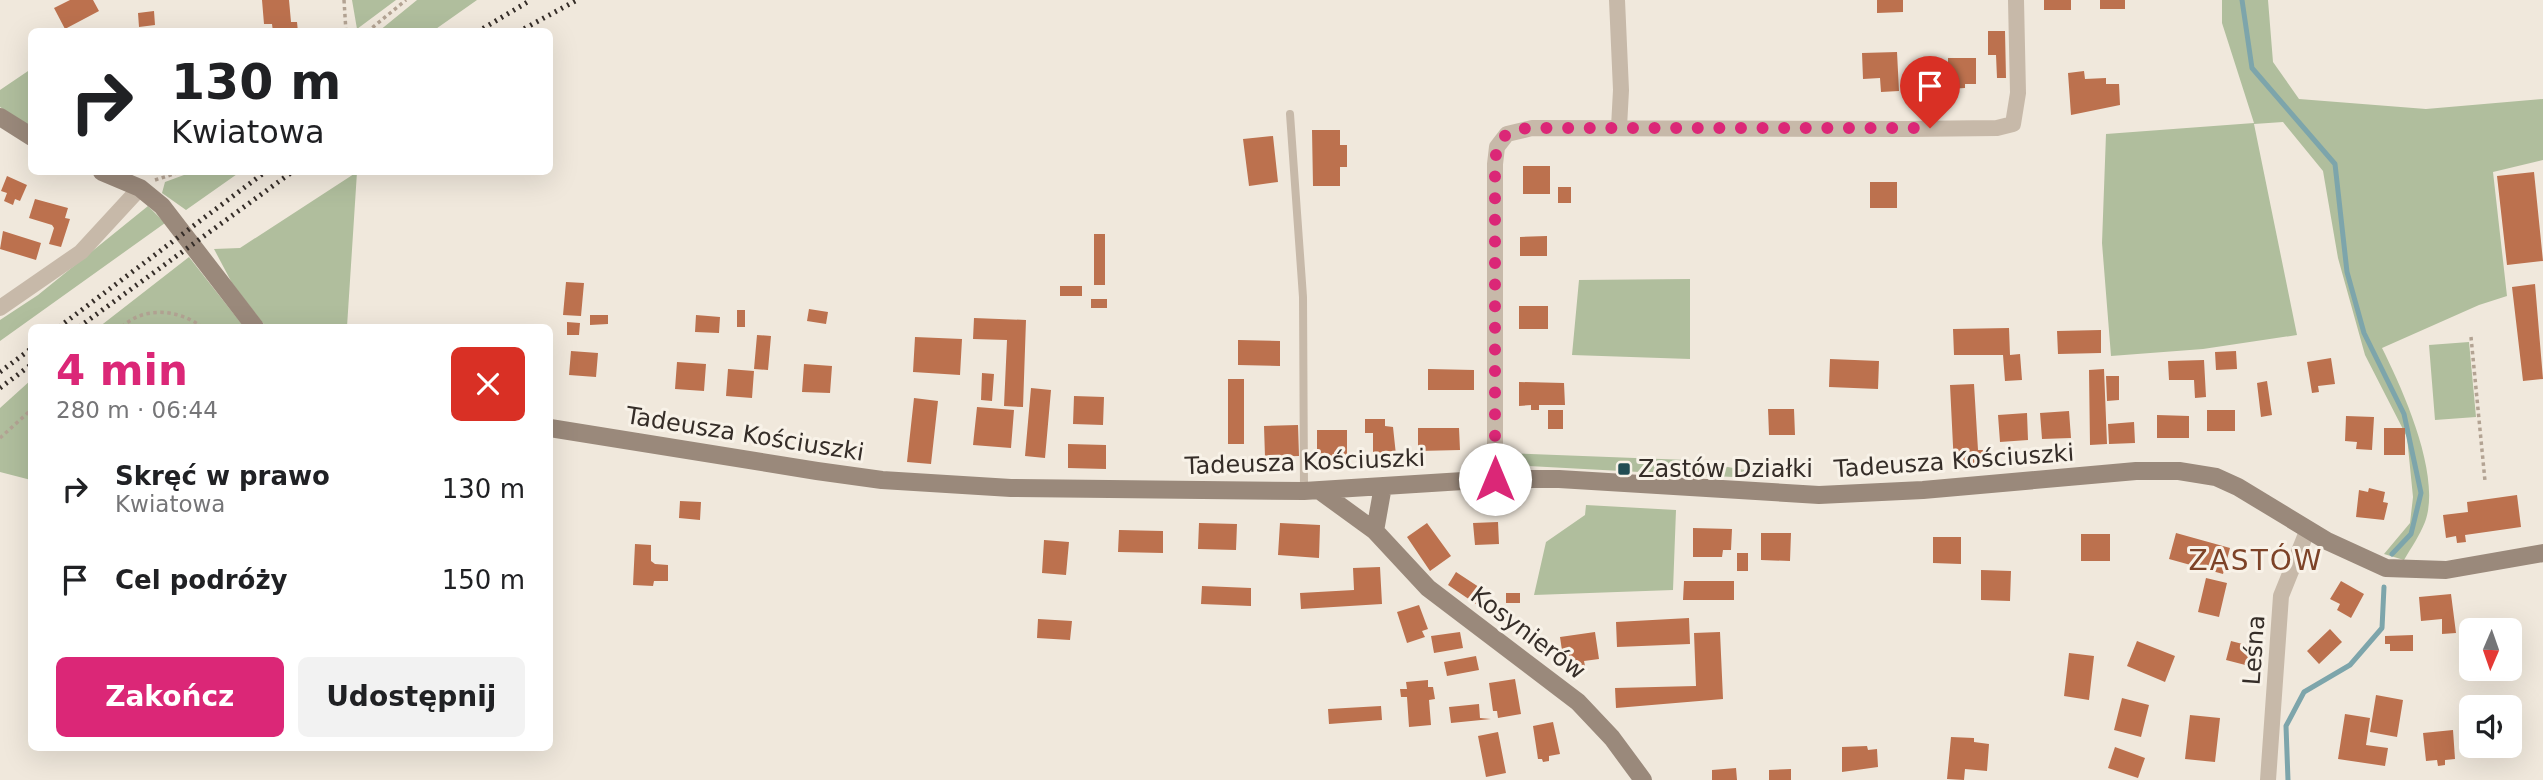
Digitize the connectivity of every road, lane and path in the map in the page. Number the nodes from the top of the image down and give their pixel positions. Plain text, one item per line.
1 (344, 0) edge
2 (405, 0) edge
3 (1617, 0) edge
4 (2016, 0) edge
5 (346, 28) edge
6 (372, 28) edge
7 (1290, 114) dead end
8 (0, 117) edge
9 (1619, 127) junction
10 (28, 134) edge
11 (109, 175) edge
12 (139, 188) junction
13 (0, 308) edge
14 (125, 324) edge
15 (197, 324) edge
16 (253, 324) edge
17 (2471, 337) dead end
18 (28, 413) edge
19 (553, 428) edge
20 (0, 438) edge
21 (1495, 479) junction
22 (2485, 481) dead end
23 (1383, 486) junction
24 (1312, 491) junction
25 (2308, 529) junction
26 (1375, 531) junction
27 (2543, 553) edge
28 (1643, 780) edge
29 (2268, 780) edge

1 - 5 path
2 - 6 path
3 - 9 street
4 - 9 street
7 - 24 lane
8 - 10 street
9 - 21 street
11 - 12 street
12 - 13 street
12 - 16 street
14 - 15 path
17 - 22 path
18 - 20 path
19 - 24 street, Tadeusza Kościuszki
21 - 23 street, Tadeusza Kościuszki
21 - 25 street, Tadeusza Kościuszki
23 - 24 street, Tadeusza Kościuszki
23 - 26 street
24 - 26 street, Kosynierów
25 - 27 street, Tadeusza Kościuszki
25 - 29 street, Leśna
26 - 28 street, Kosynierów

